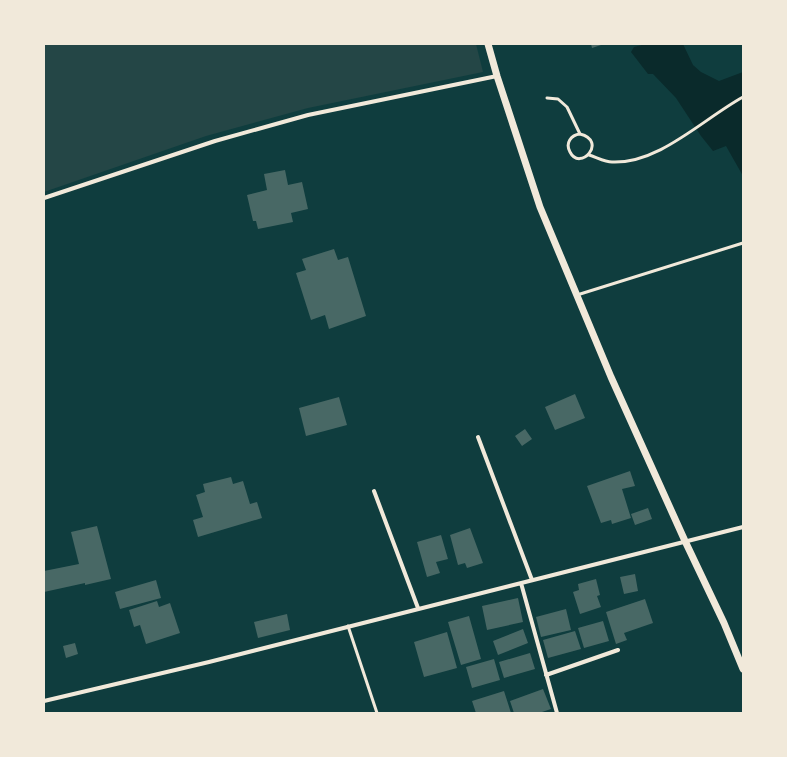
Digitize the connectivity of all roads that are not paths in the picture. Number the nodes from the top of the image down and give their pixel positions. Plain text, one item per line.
1 (488, 44) edge
2 (496, 76) junction
3 (743, 97) edge
4 (548, 98) dead end
5 (580, 134) junction
6 (589, 155) junction
7 (44, 198) edge
8 (743, 243) edge
9 (577, 296) junction
10 (478, 437) dead end
11 (374, 490) dead end
12 (743, 527) edge
13 (685, 541) junction
14 (532, 580) junction
15 (521, 583) junction
16 (418, 608) junction
17 (348, 626) junction
18 (618, 650) dead end
19 (743, 669) edge
20 (546, 675) junction
21 (44, 701) edge
22 (377, 713) edge
23 (557, 713) edge

1 - 2 street
2 - 7 street
2 - 9 street
3 - 6 lane
4 - 5 lane
5 - 6 lane
5 - 6 lane
8 - 9 lane
9 - 13 street
10 - 14 street
11 - 16 street
12 - 13 street
13 - 14 street
13 - 19 street
14 - 15 street
15 - 16 street
15 - 20 street
16 - 17 street
17 - 21 street
17 - 22 lane
18 - 20 street
20 - 23 street

